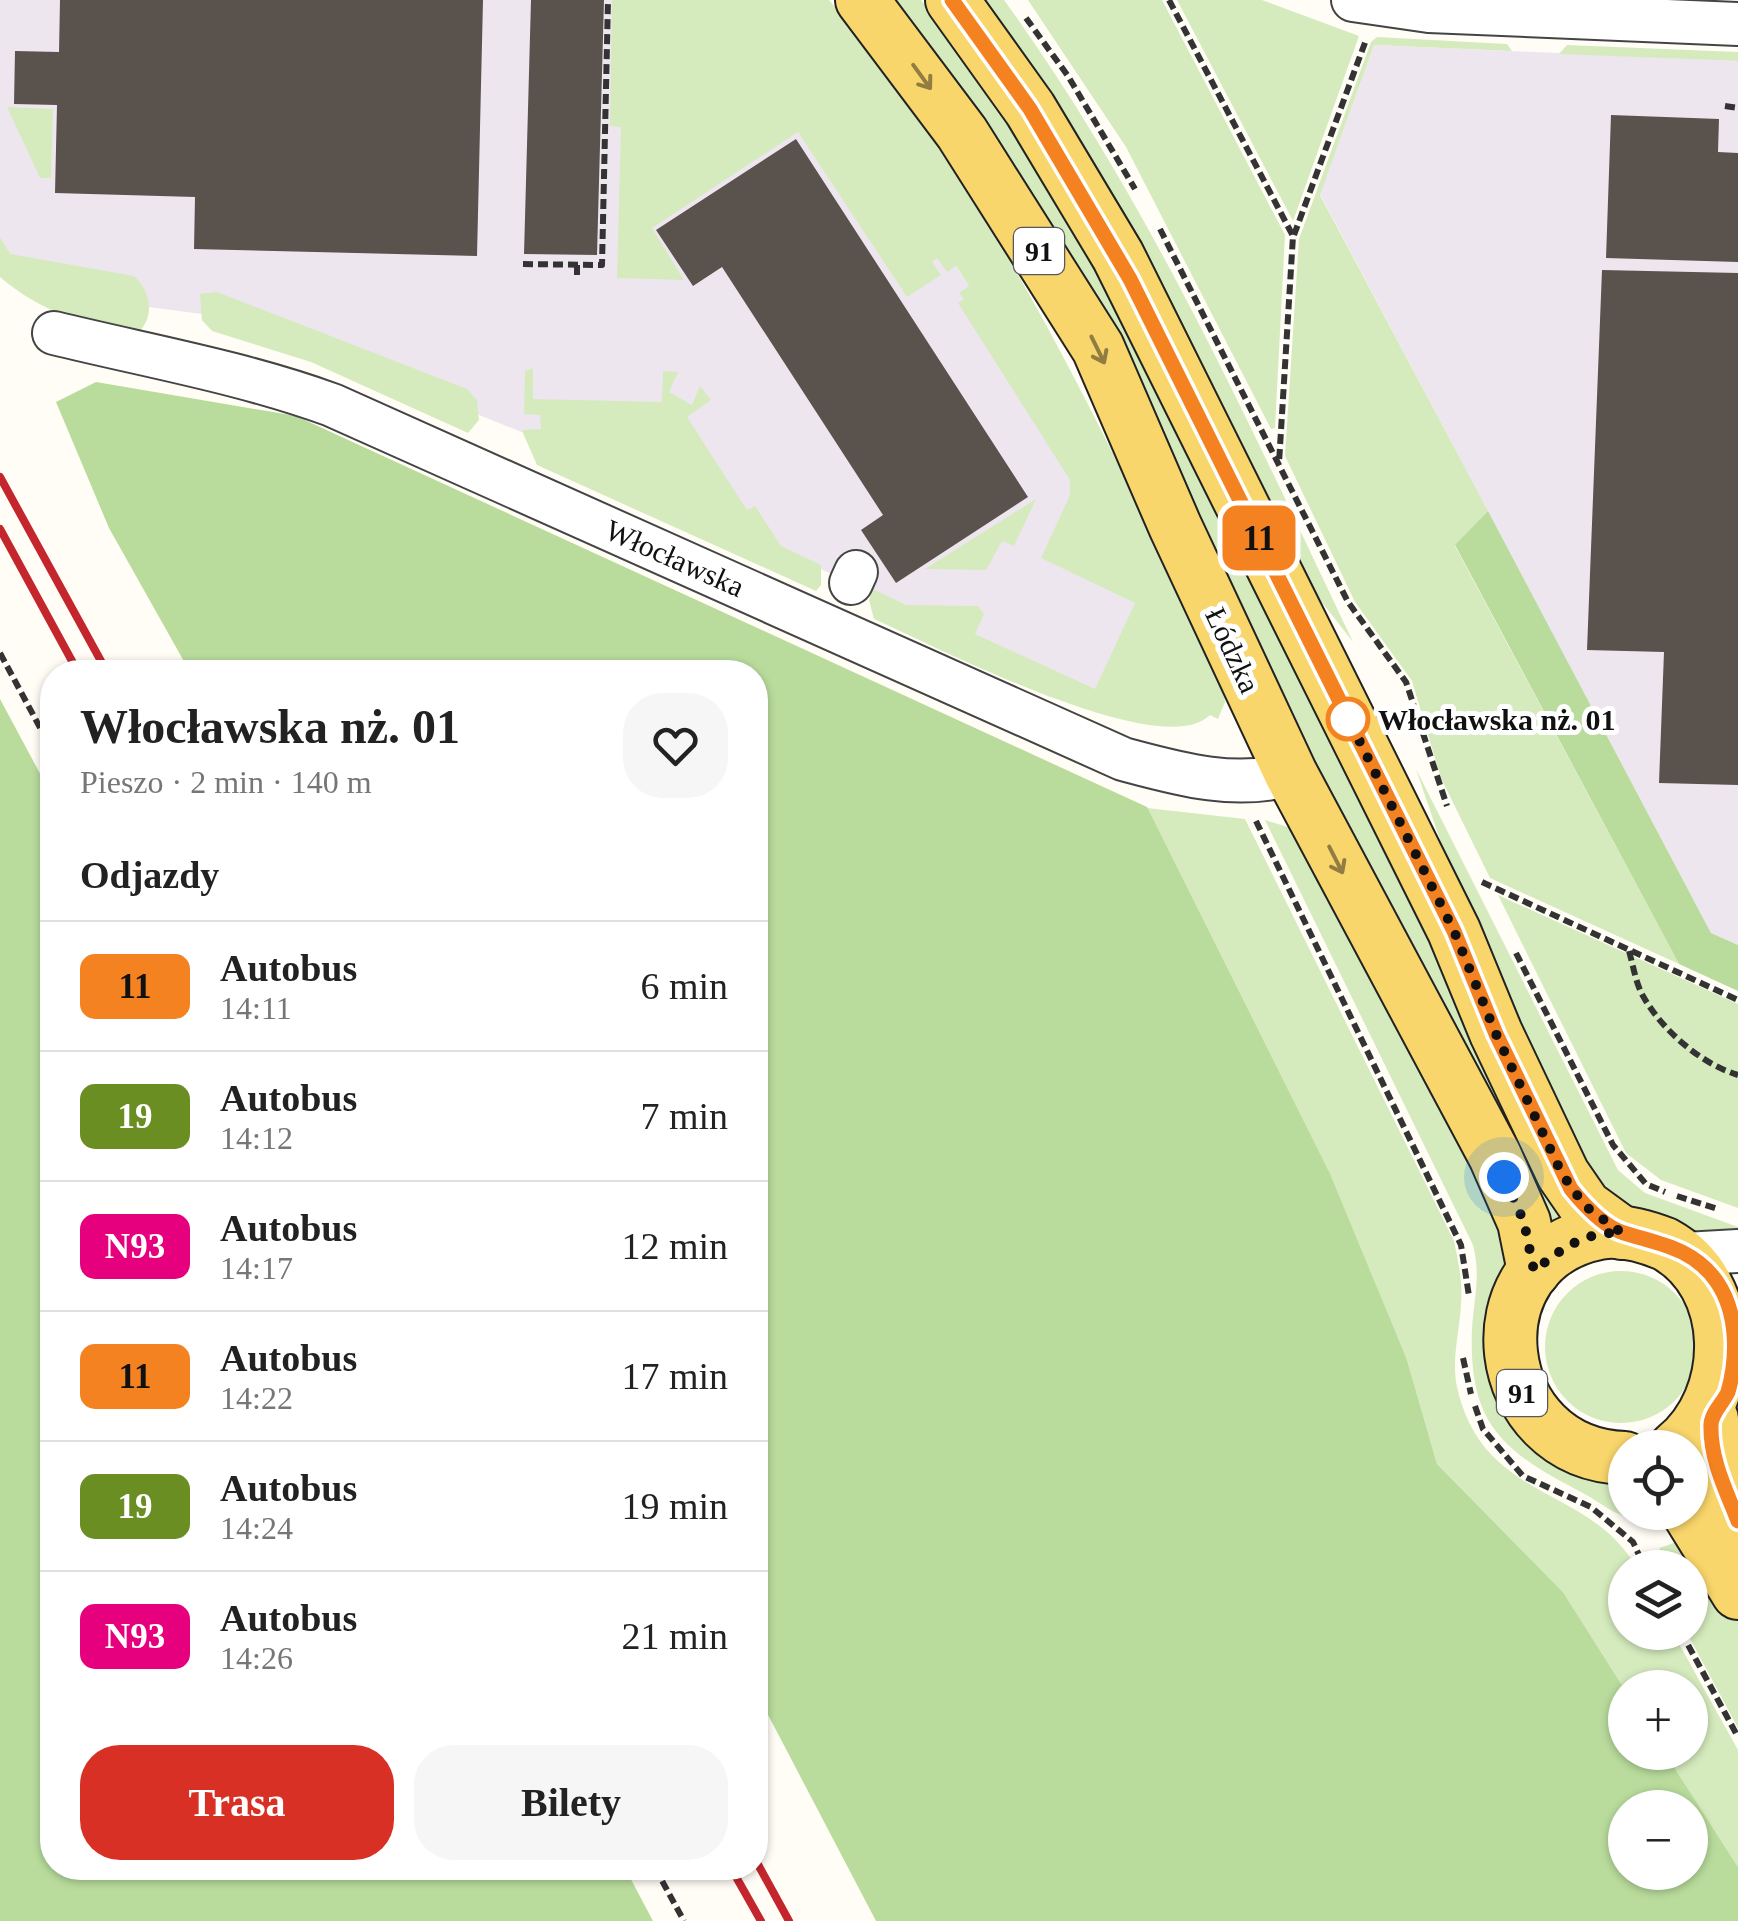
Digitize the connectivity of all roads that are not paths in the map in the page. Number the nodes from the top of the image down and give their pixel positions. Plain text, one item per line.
1 (862, 0) edge
2 (952, 0) edge
3 (1361, 15) edge
4 (1738, 24) edge
5 (54, 333) dead end
6 (1292, 774) junction
7 (1622, 1233) junction
8 (1738, 1251) edge
9 (1685, 1254) junction
10 (1534, 1271) junction
11 (1737, 1328) edge
12 (1695, 1430) edge
13 (1708, 1453) edge
14 (1608, 1456) edge
15 (1738, 1520) edge
16 (1699, 1530) edge
17 (1738, 1594) edge

1 -> 6 main road, Łódzka / 91
2 - 7 main road, 91
3 - 4 street
5 - 6 street, Włocławska
6 -> 10 main road, Łódzka / 91
7 - 9 main road, 91
7 - 10 main road, 91
8 - 9 street
9 - 11 main road, 91
10 - 14 main road, 91
11 - 12 main road, 91
13 - 15 main road, 91
16 - 17 main road

